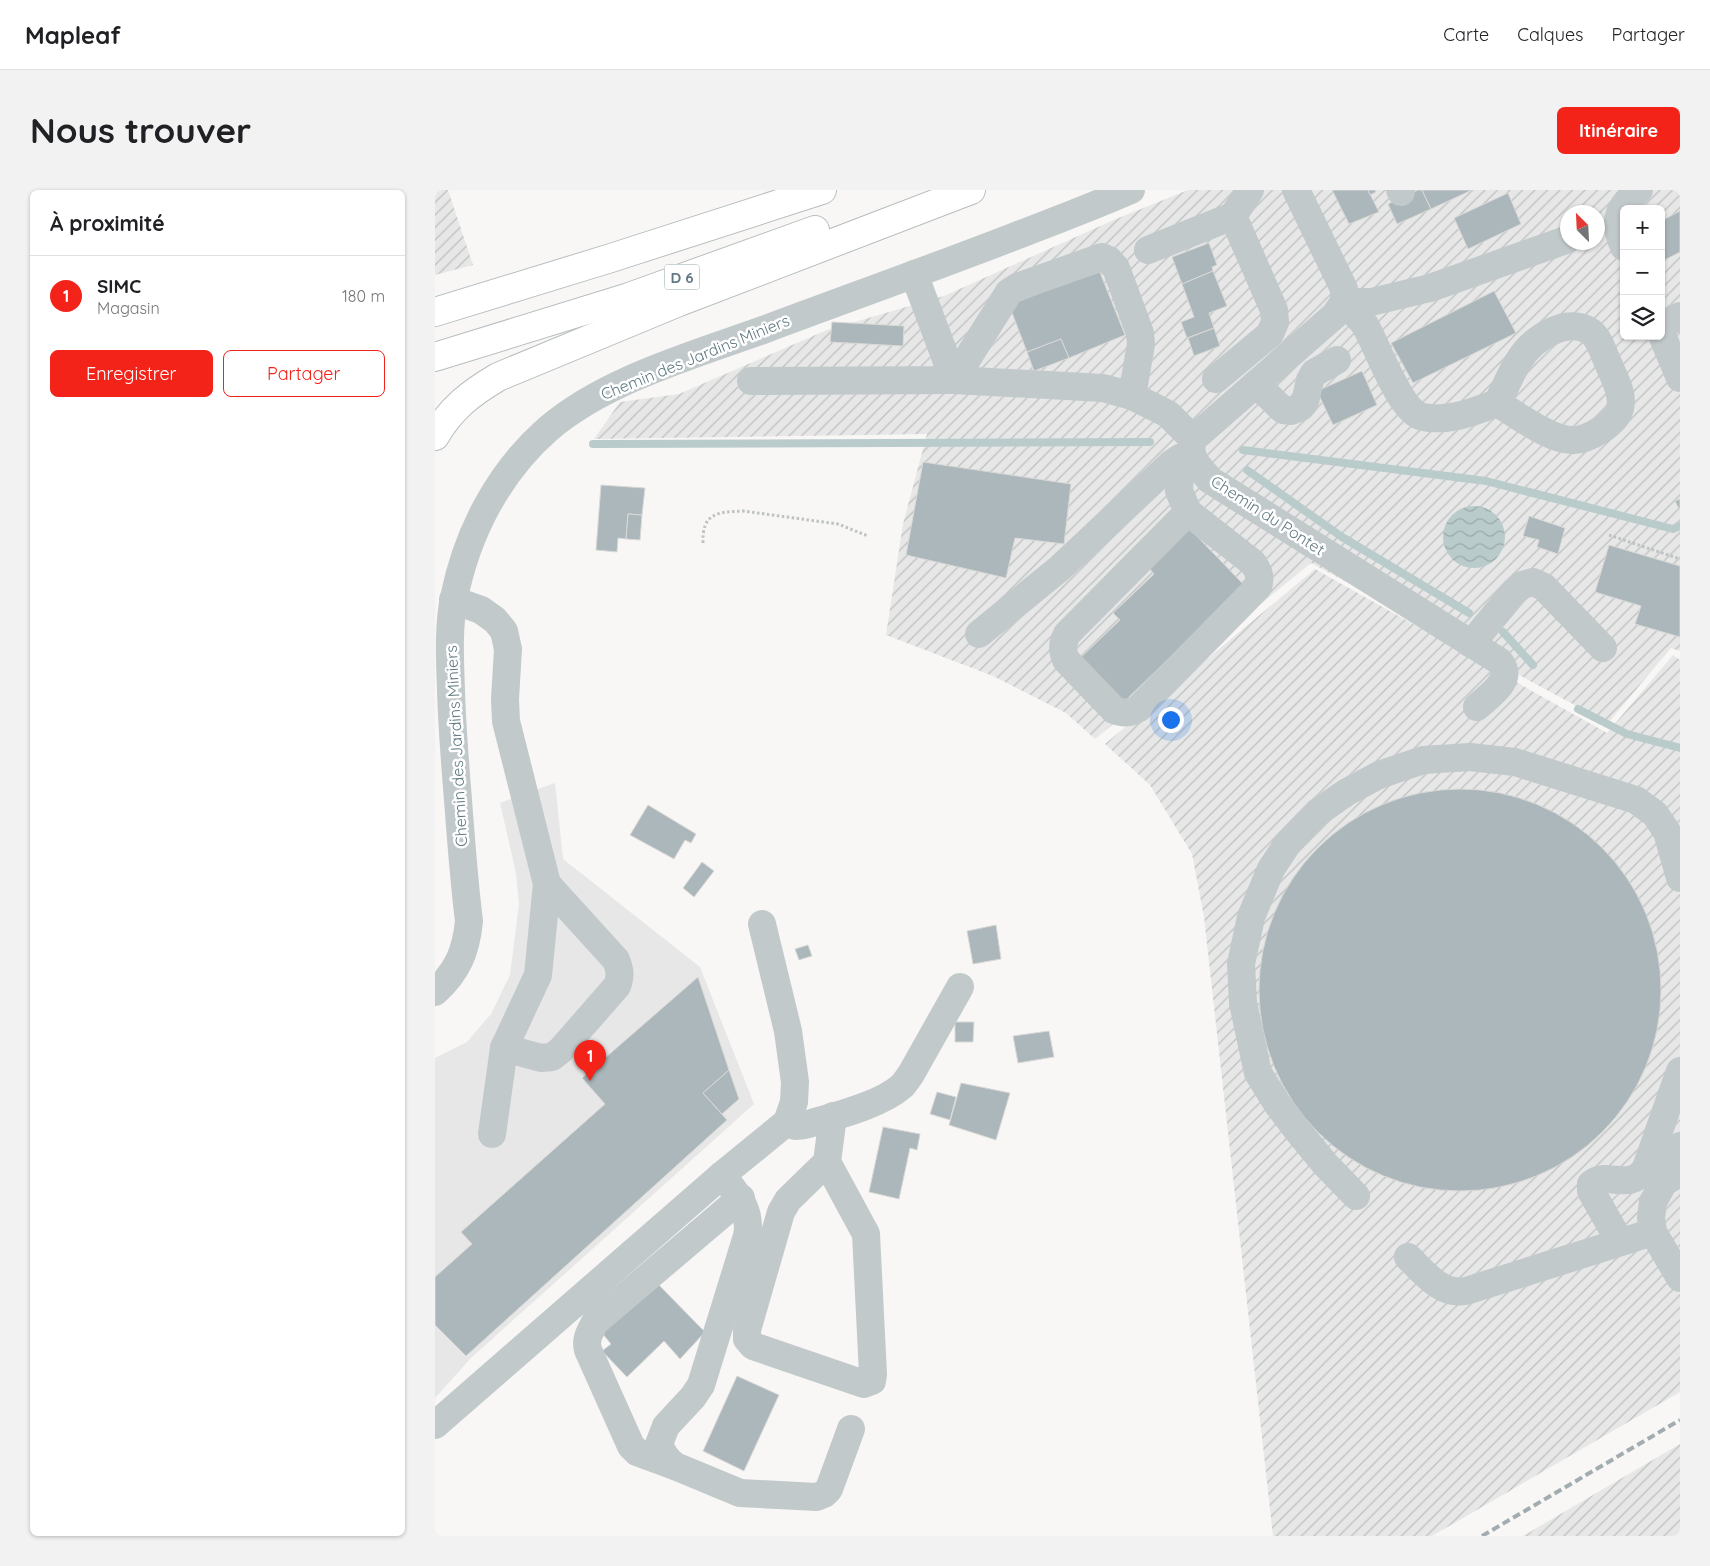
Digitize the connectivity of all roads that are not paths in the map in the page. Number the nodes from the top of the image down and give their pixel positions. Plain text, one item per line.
1 (822, 190) edge
2 (927, 190) edge
3 (971, 190) edge
4 (1131, 190) edge
5 (1250, 190) edge
6 (1296, 190) edge
7 (1639, 190) edge
8 (1624, 205) edge
9 (1620, 213) edge
10 (1233, 216) junction
11 (1620, 235) edge
12 (1560, 242) edge
13 (1148, 250) dead end
14 (611, 258) junction
15 (914, 274) junction
16 (435, 302) edge
17 (1344, 302) junction
18 (435, 312) edge
19 (1680, 316) edge
20 (1665, 324) edge
21 (1664, 340) edge
22 (435, 357) edge
23 (1337, 360) dead end
24 (1680, 378) edge
25 (1216, 379) dead end
26 (954, 380) junction
27 (751, 381) dead end
28 (1256, 384) junction
29 (1132, 396) junction
30 (1497, 403) junction
31 (435, 436) edge
32 (1192, 446) junction
33 (1188, 512) junction
34 (453, 600) junction
35 (979, 634) dead end
36 (1603, 648) dead end
37 (1481, 649) junction
38 (1477, 707) dead end
39 (1680, 878) edge
40 (547, 884) junction
41 (762, 924) dead end
42 (960, 987) dead end
43 (435, 992) edge
44 (504, 1048) junction
45 (1680, 1071) edge
46 (833, 1116) junction
47 (787, 1122) junction
48 (492, 1134) dead end
49 (1680, 1146) edge
50 (827, 1162) junction
51 (721, 1175) junction
52 (1672, 1178) edge
53 (1355, 1196) dead end
54 (741, 1198) junction
55 (1653, 1232) junction
56 (1620, 1242) junction
57 (1408, 1257) dead end
58 (1680, 1278) edge
59 (435, 1425) edge
60 (851, 1429) dead end
61 (675, 1466) junction

1 - 14 highway, D 6
2 - 22 highway, D 6
3 - 31 highway
4 - 15 street, Chemin des Jardins Miniers
5 - 10 street
6 - 17 street
7 - 8 street
9 - 11 street
10 - 13 street
10 - 25 street
12 - 17 street
14 - 16 highway
14 - 18 highway, D 6
15 - 26 street
15 - 34 street, Chemin des Jardins Miniers
17 - 28 street
17 - 30 street
19 - 20 street
21 - 24 street
23 - 28 street
26 - 27 street, Chemin du Pontet
26 - 29 street, Chemin du Pontet
26 - 29 street
28 - 32 street
29 - 32 street, Chemin du Pontet
30 - 30 street
32 - 33 street
32 - 35 street
32 - 37 street, Chemin du Pontet
33 - 33 street
34 - 40 street
34 - 43 street, Chemin des Jardins Miniers
36 - 37 street
37 - 38 street
39 - 53 street
40 - 44 street
40 - 44 street
41 - 47 street
42 - 46 street
44 - 48 street
45 - 56 street
46 - 47 street
46 - 50 street
47 - 51 street
49 - 52 street
50 - 50 street
51 - 54 street
51 - 59 street
52 - 55 street
54 - 61 street
54 - 61 street
55 - 56 street
55 - 58 street
56 - 57 street
60 - 61 street

